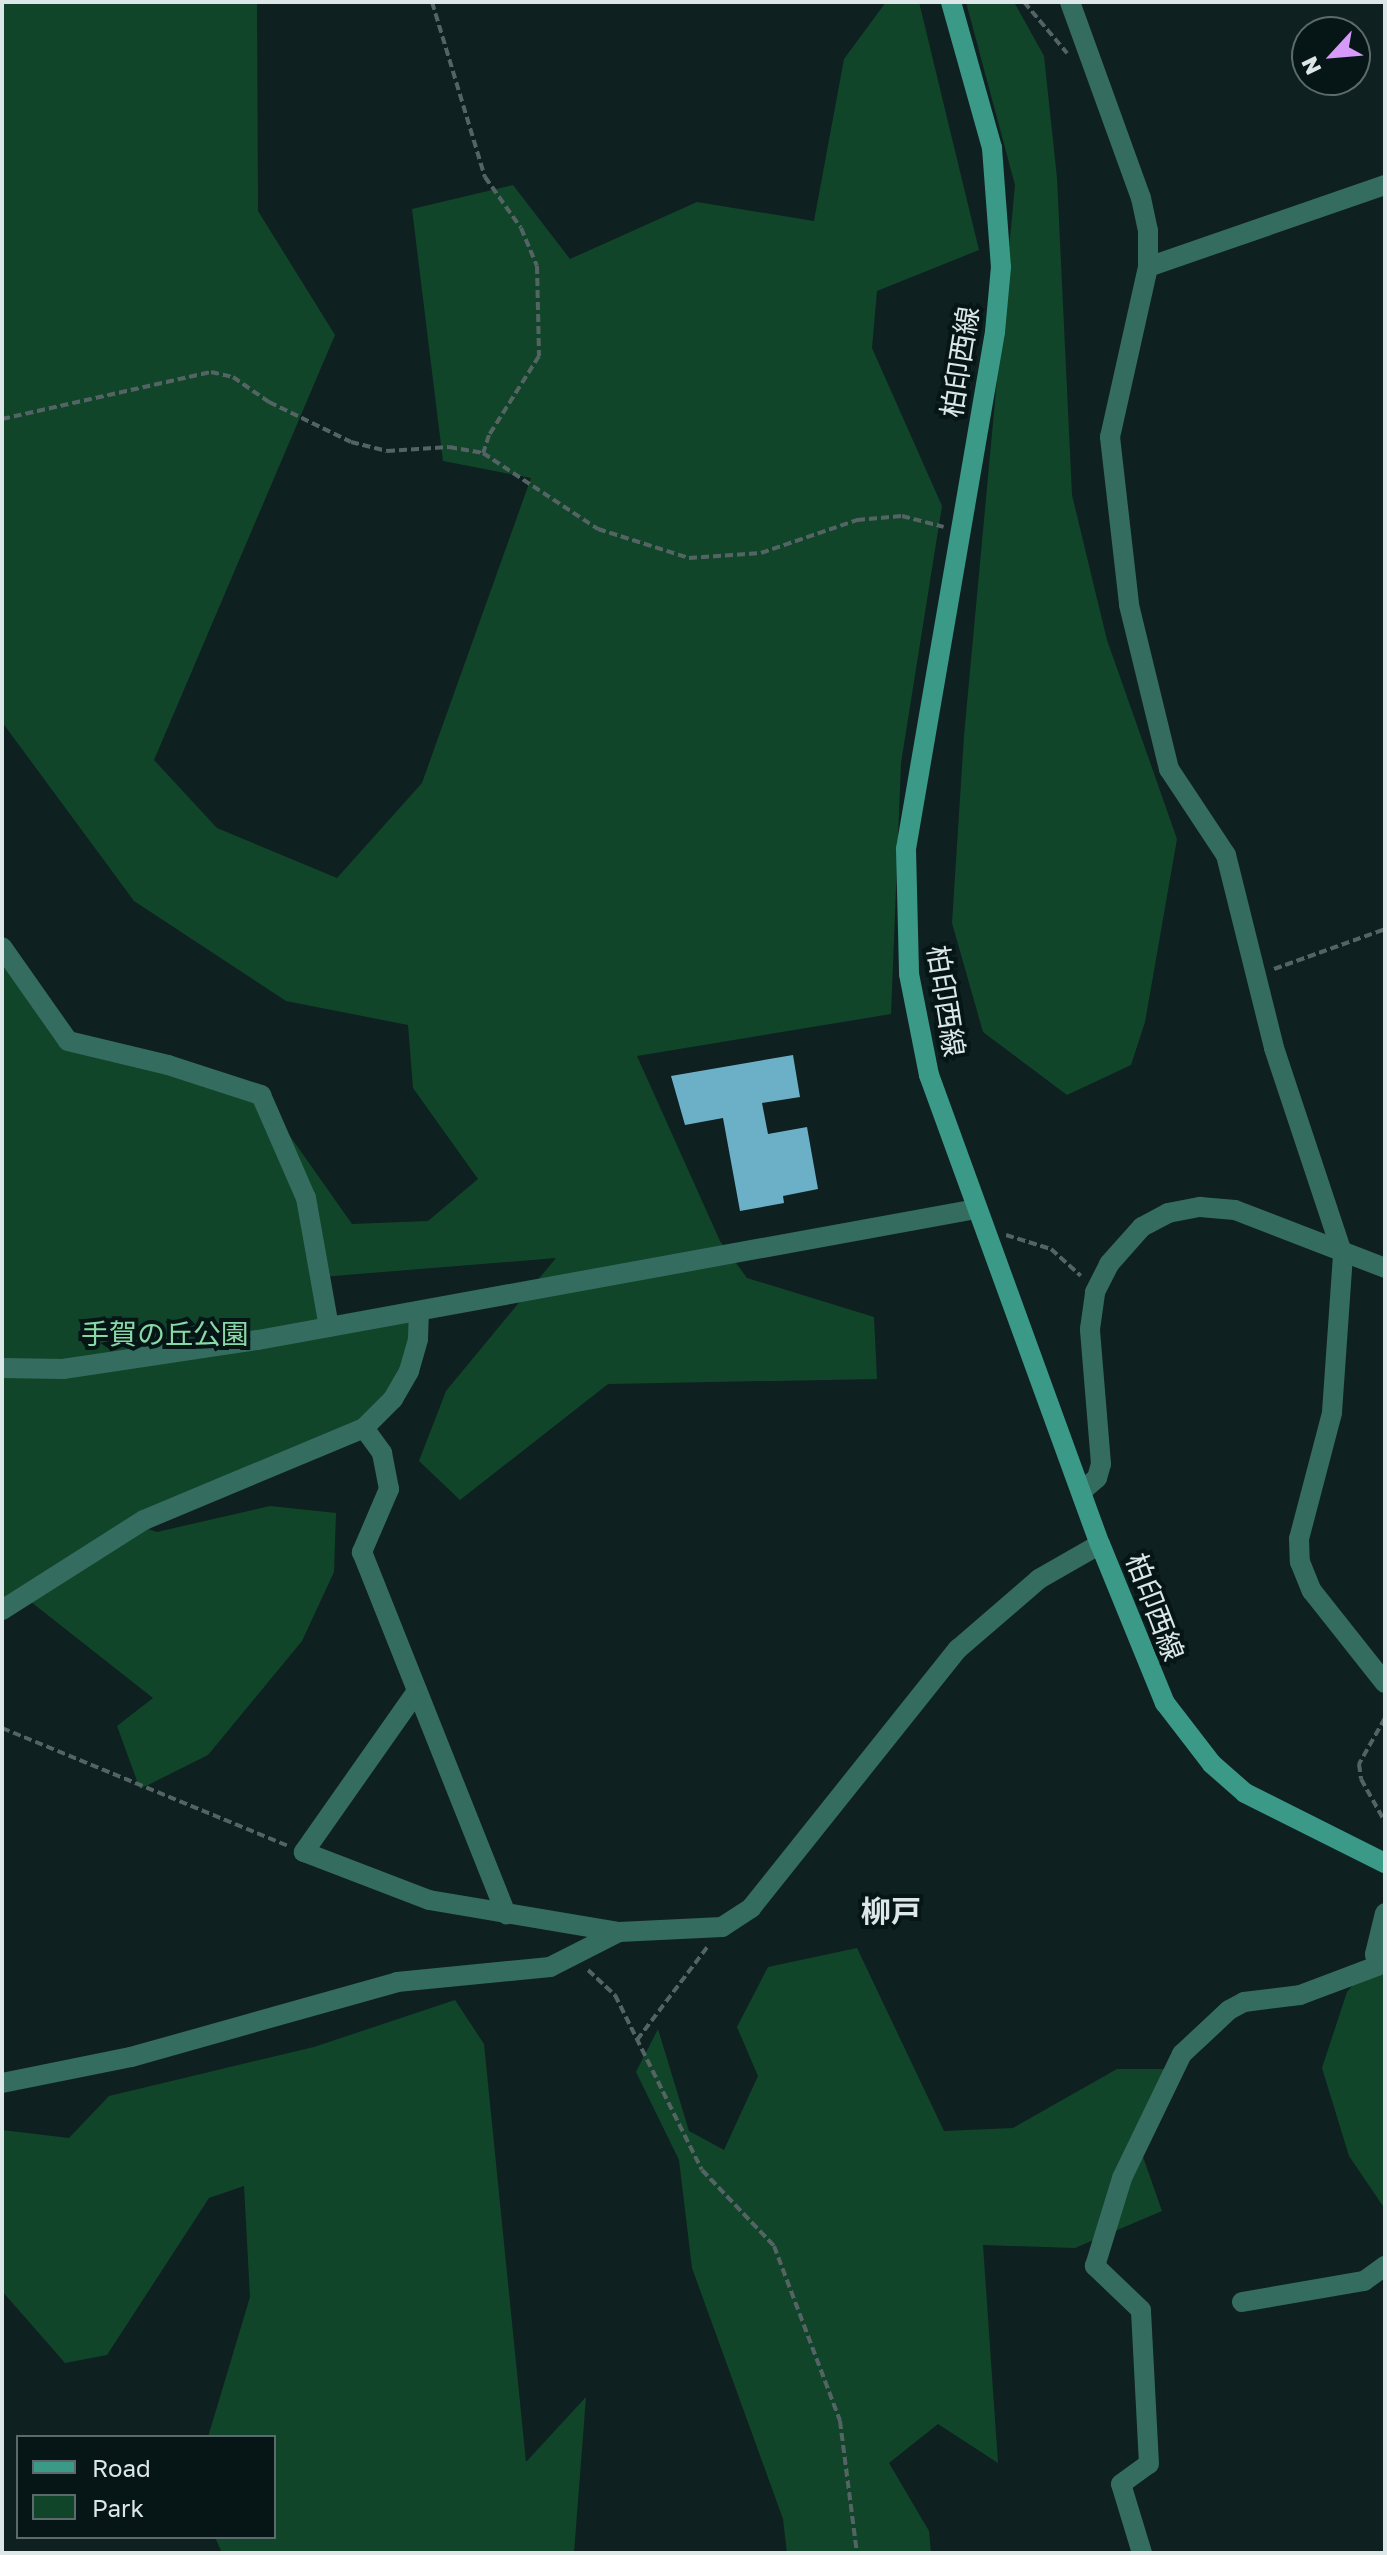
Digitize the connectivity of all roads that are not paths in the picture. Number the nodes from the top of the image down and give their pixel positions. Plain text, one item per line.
1 (951, 2) edge
2 (1070, 2) edge
3 (1385, 185) edge
4 (1148, 267) junction
5 (2, 947) edge
6 (976, 1209) junction
7 (1343, 1255) junction
8 (1385, 1268) edge
9 (419, 1311) junction
10 (329, 1327) junction
11 (2, 1368) edge
12 (364, 1428) junction
13 (1082, 1491) junction
14 (1100, 1544) junction
15 (2, 1610) edge
16 (1385, 1683) edge
17 (417, 1691) junction
18 (1385, 1863) edge
19 (1385, 1913) edge
20 (506, 1914) junction
21 (619, 1932) junction
22 (1381, 1971) edge
23 (2, 2083) edge
24 (1385, 2266) edge
25 (1242, 2302) dead end
26 (1142, 2553) edge

1 - 6 main road, 柏印西線
2 - 4 street
3 - 4 street
4 - 7 street
5 - 10 street
6 - 9 street
6 - 13 main road, 柏印西線
7 - 8 street
7 - 13 street
7 - 16 street
9 - 10 street
9 - 12 street
10 - 11 street
12 - 15 street
12 - 17 street
13 - 14 main road, 柏印西線
14 - 18 main road, 柏印西線
14 - 21 street
17 - 20 street
17 - 20 street
19 - 22 street
20 - 21 street
21 - 23 street
22 - 26 street
24 - 25 street

